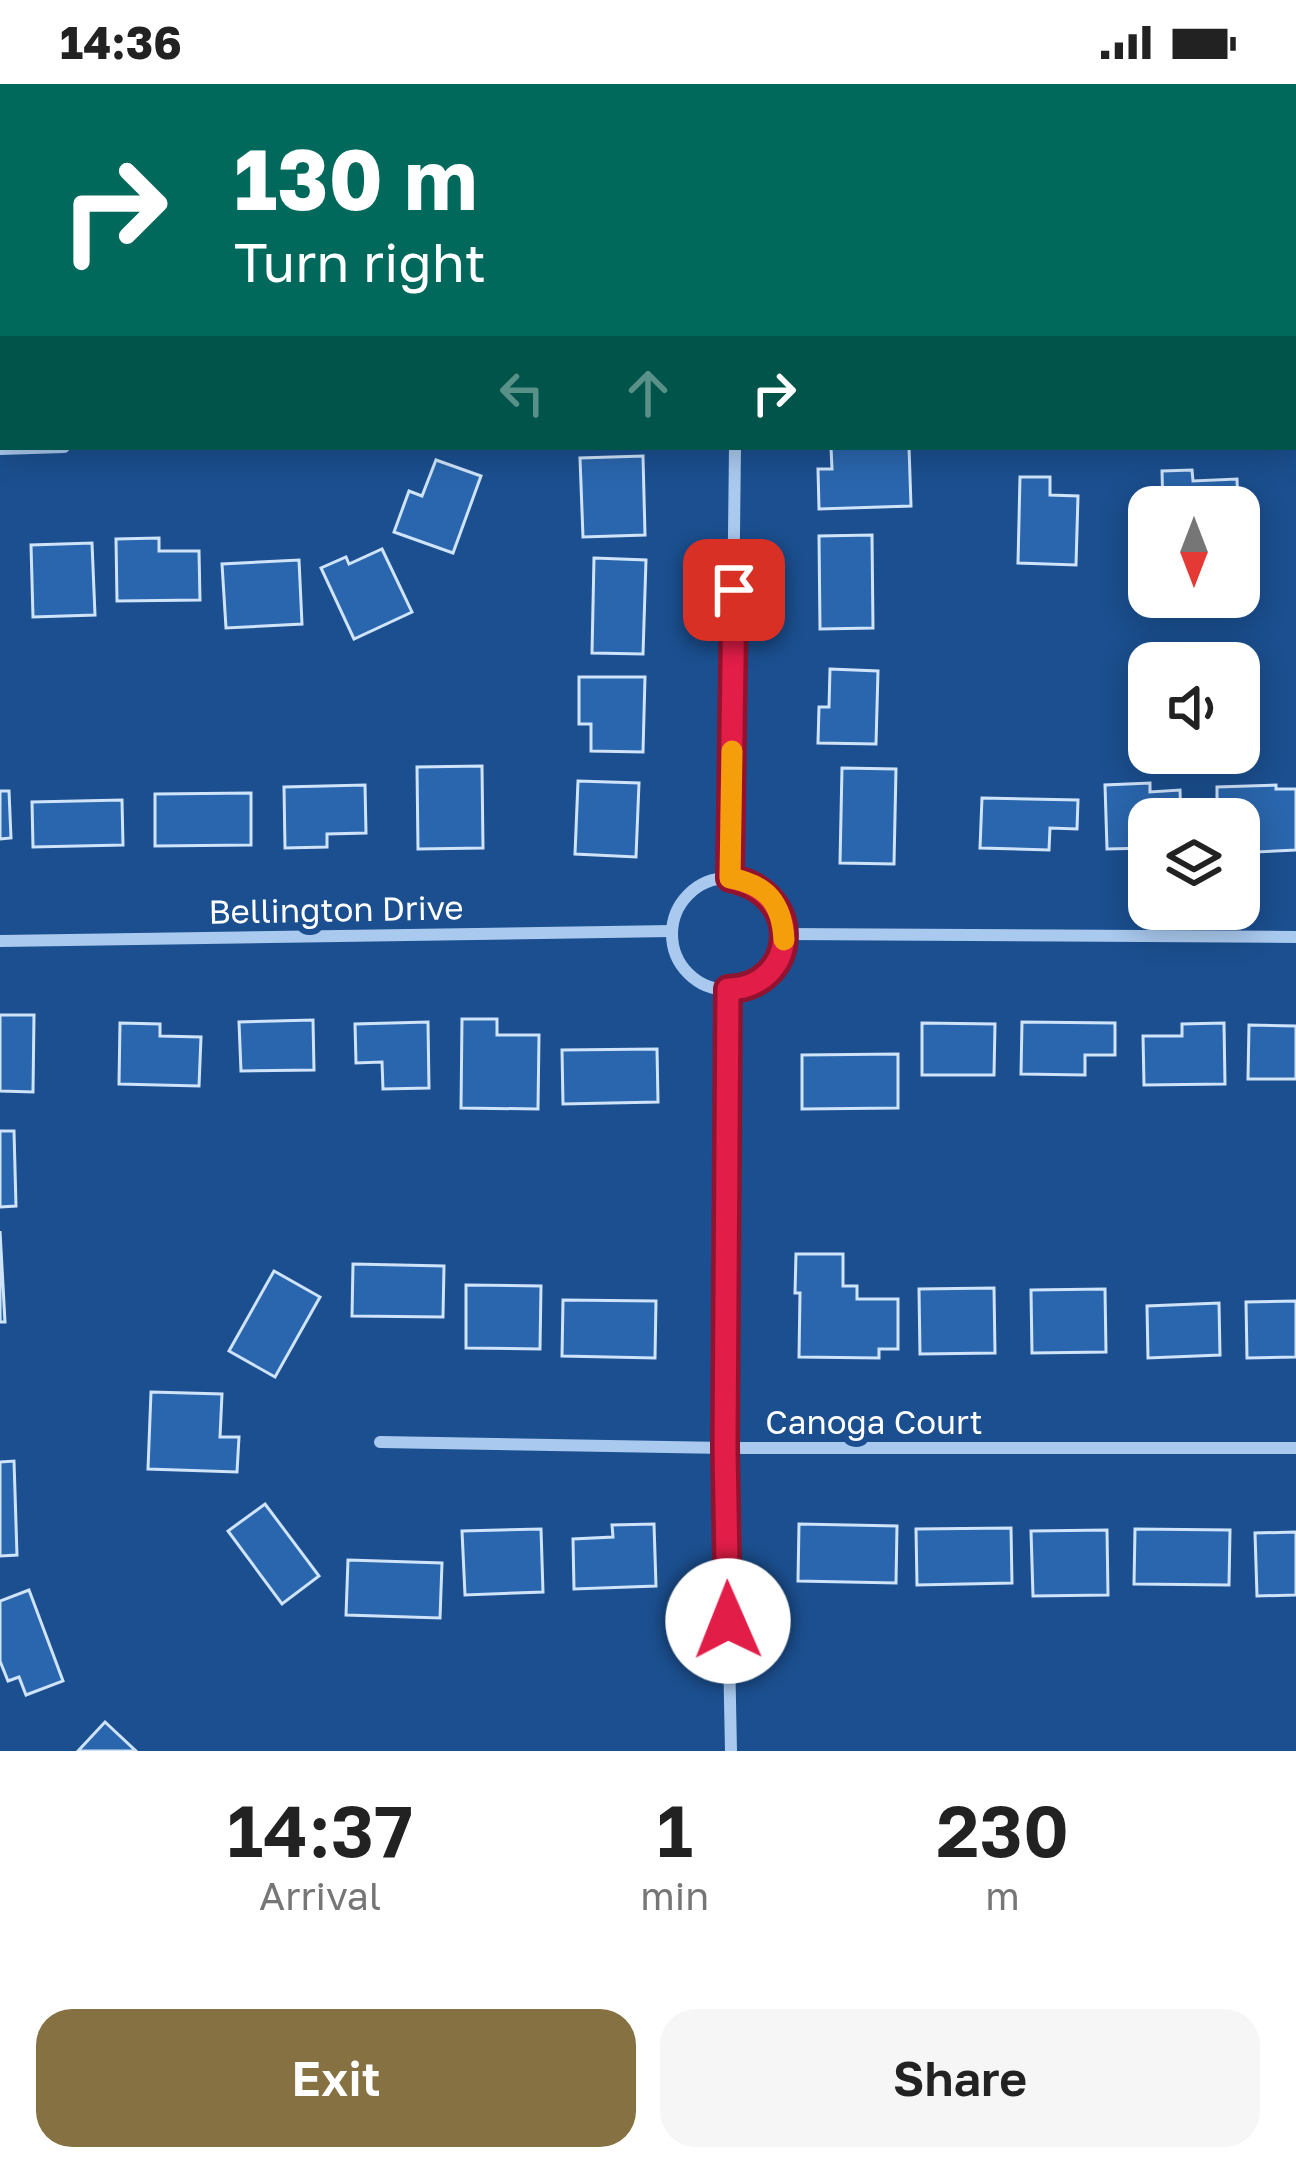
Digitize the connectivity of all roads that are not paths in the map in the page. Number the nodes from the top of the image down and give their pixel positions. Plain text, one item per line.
1 (735, 450) edge
2 (730, 878) junction
3 (672, 932) junction
4 (784, 934) junction
5 (1296, 937) edge
6 (0, 940) edge
7 (728, 989) junction
8 (380, 1442) dead end
9 (725, 1448) junction
10 (1296, 1448) edge
11 (730, 1751) edge

1 - 2 street
2 - 3 street
2 - 4 street
3 - 6 street, Bellington Drive
3 - 7 street
4 - 5 street
4 - 7 street
7 - 9 street
8 - 9 street, Canoga Court
9 - 10 street, Canoga Court
9 - 11 street

